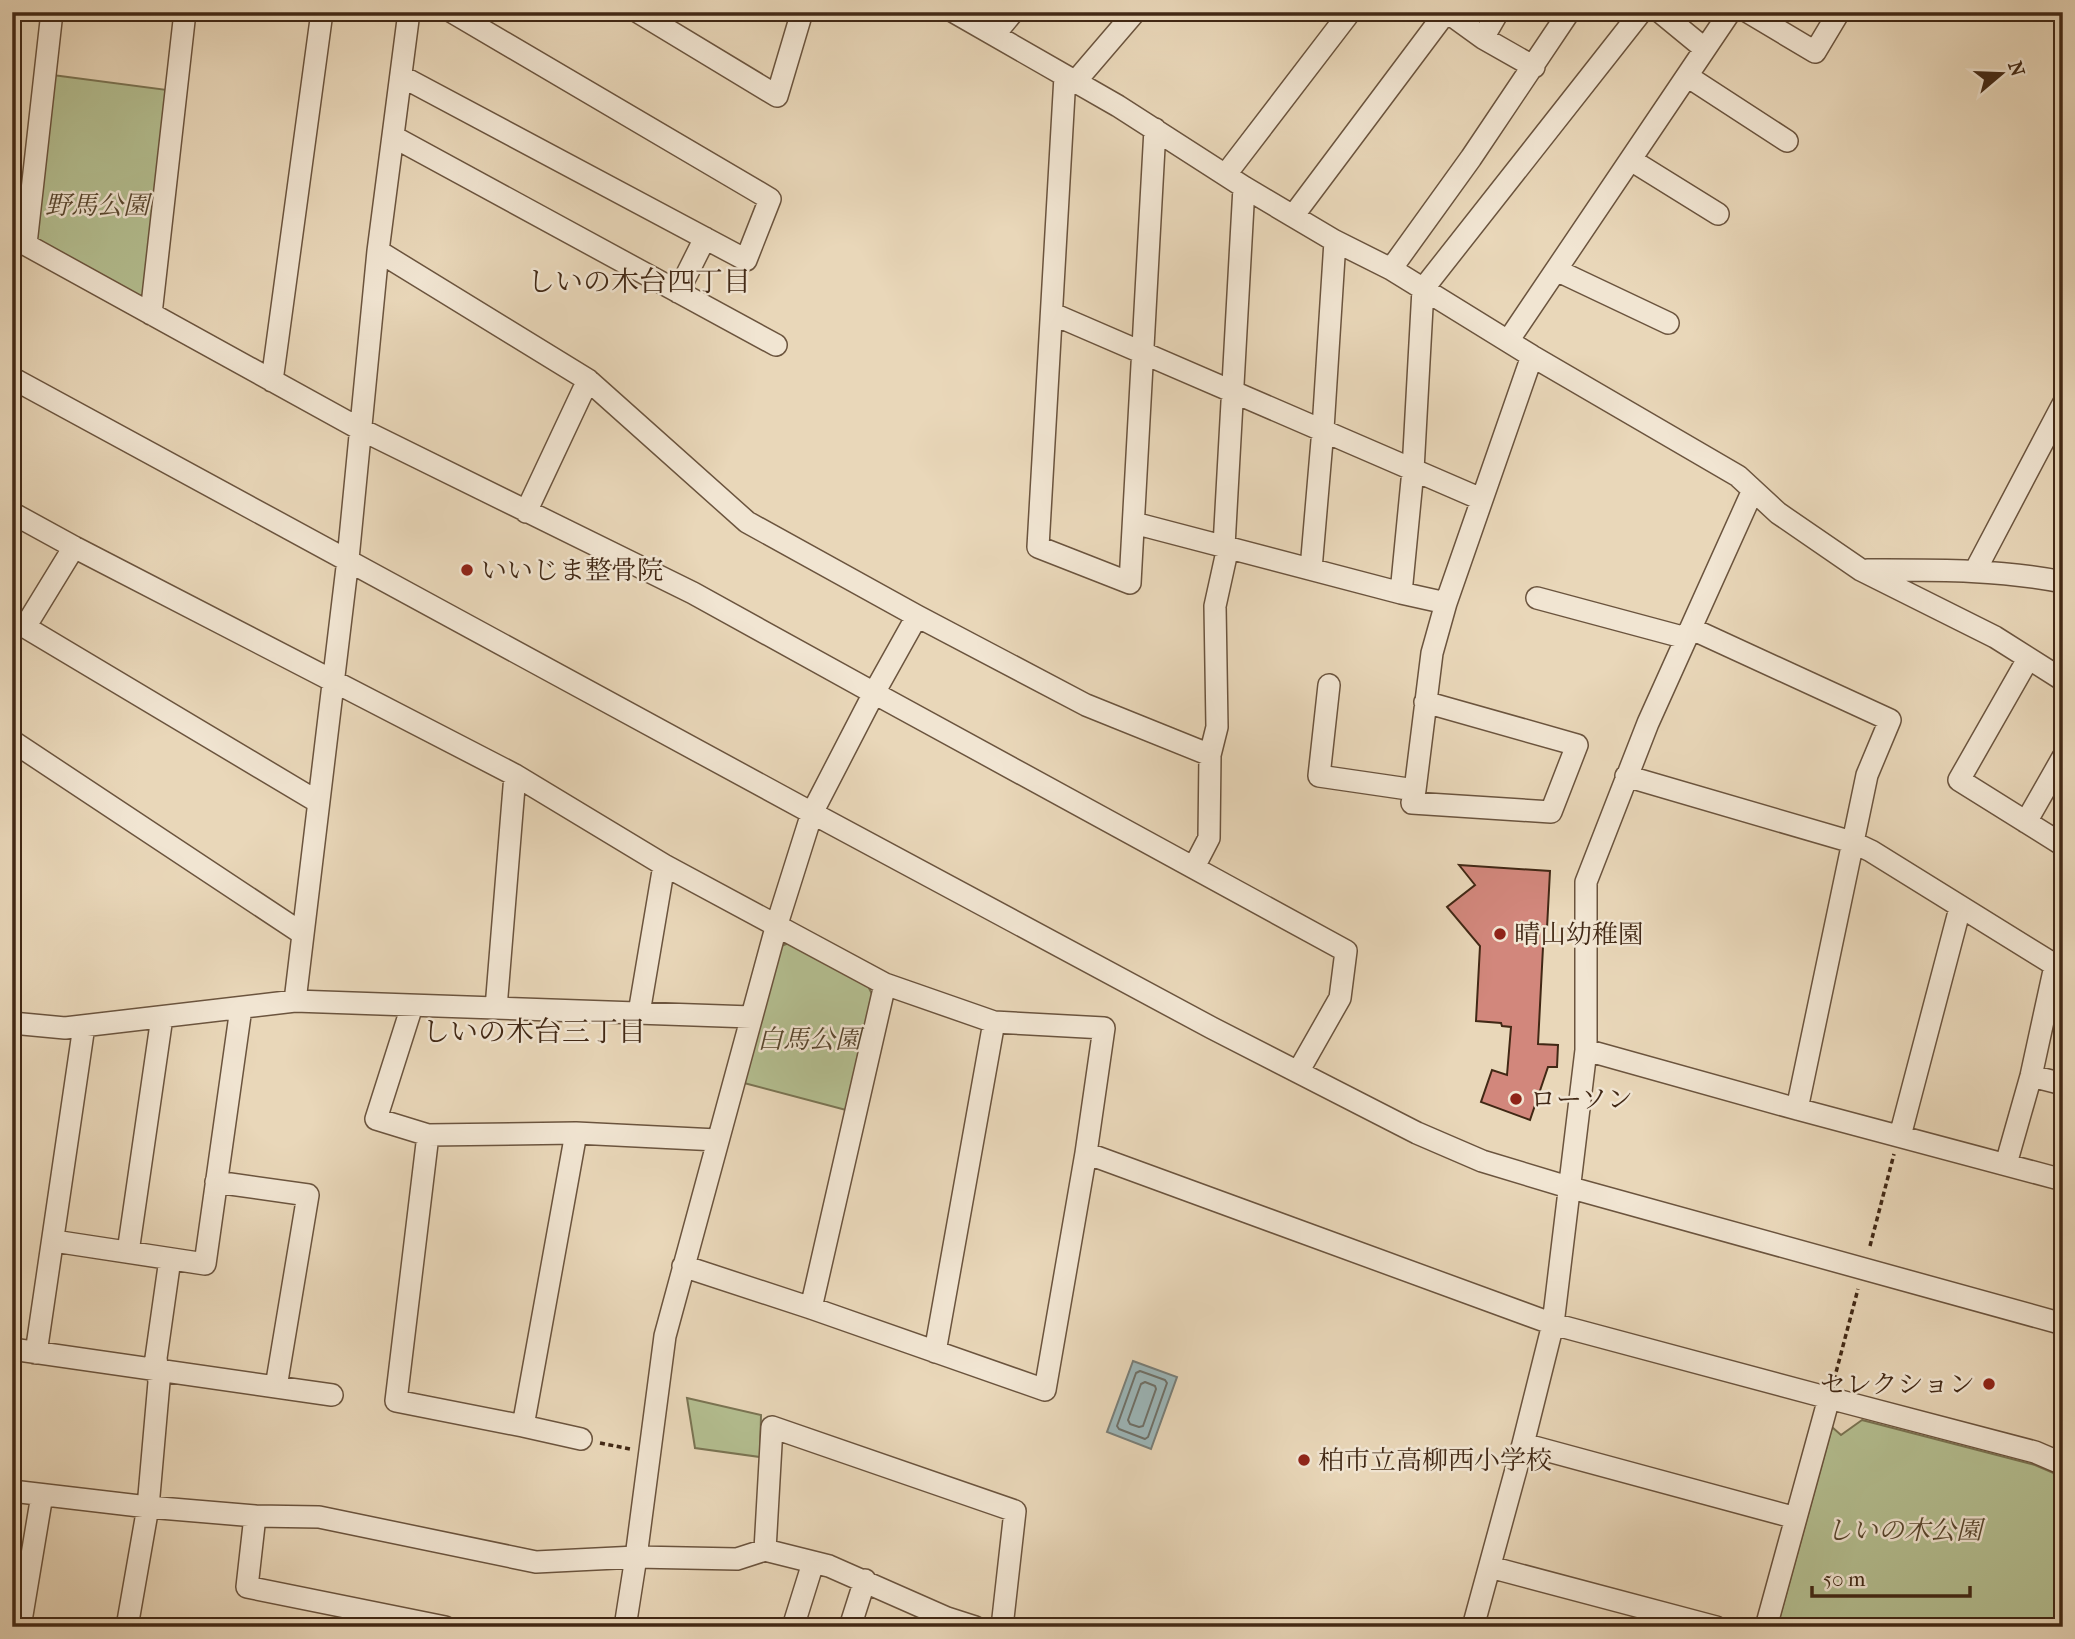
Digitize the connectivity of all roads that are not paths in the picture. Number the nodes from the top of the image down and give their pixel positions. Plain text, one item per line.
1 (52, 12) edge
2 (185, 12) edge
3 (322, 12) edge
4 (410, 12) edge
5 (452, 12) edge
6 (638, 12) edge
7 (803, 12) edge
8 (954, 12) edge
9 (1013, 12) edge
10 (1135, 12) edge
11 (1350, 12) edge
12 (1446, 12) edge
13 (1498, 12) edge
14 (1569, 12) edge
15 (1660, 12) edge
16 (1730, 12) edge
17 (1748, 12) edge
18 (1839, 12) edge
19 (1629, 15) edge
20 (994, 35) junction
21 (1483, 38) junction
22 (1705, 49) junction
23 (1534, 67) junction
24 (401, 76) junction
25 (1688, 76) junction
26 (1070, 79) junction
27 (1155, 129) junction
28 (394, 137) junction
29 (1787, 141) dead end
30 (1631, 160) junction
31 (1226, 174) junction
32 (1244, 187) junction
33 (1718, 214) dead end
34 (1293, 216) junction
35 (705, 238) junction
36 (19, 240) edge
37 (1335, 241) junction
38 (378, 251) junction
39 (1391, 269) junction
40 (1556, 270) junction
41 (1423, 289) junction
42 (678, 292) junction
43 (151, 314) junction
44 (1053, 314) junction
45 (1668, 323) dead end
46 (1508, 341) junction
47 (776, 345) dead end
48 (1143, 351) junction
49 (1532, 356) junction
50 (12, 378) edge
51 (588, 380) junction
52 (272, 381) junction
53 (1233, 391) junction
54 (2063, 404) edge
55 (360, 429) junction
56 (1323, 429) junction
57 (1413, 470) junction
58 (1753, 490) junction
59 (1481, 499) junction
60 (526, 512) junction
61 (12, 513) edge
62 (1134, 523) junction
63 (1226, 546) junction
64 (74, 547) junction
65 (348, 559) junction
66 (1311, 569) junction
67 (1861, 570) junction
68 (1975, 571) junction
69 (2063, 582) edge
70 (1401, 593) junction
71 (1537, 598) dead end
72 (1446, 603) junction
73 (917, 616) junction
74 (1689, 634) junction
75 (2028, 659) junction
76 (333, 680) junction
77 (2063, 680) edge
78 (1329, 685) dead end
79 (874, 693) junction
80 (1425, 702) junction
81 (12, 741) edge
82 (1210, 755) junction
83 (2063, 757) edge
84 (515, 775) junction
85 (1626, 776) junction
86 (1415, 790) junction
87 (318, 803) junction
88 (812, 813) junction
89 (2026, 822) junction
90 (1852, 842) junction
91 (2063, 845) edge
92 (664, 865) junction
93 (1194, 867) junction
94 (1961, 908) junction
95 (777, 924) junction
96 (303, 934) junction
97 (2059, 968) edge
98 (885, 984) junction
99 (295, 1001) junction
100 (412, 1006) junction
101 (241, 1008) junction
102 (496, 1008) junction
103 (639, 1013) junction
104 (162, 1017) junction
105 (751, 1017) junction
106 (994, 1022) junction
107 (84, 1026) junction
108 (15, 1028) edge
109 (1586, 1050) junction
110 (1298, 1072) junction
111 (2031, 1076) junction
112 (2063, 1084) edge
113 (1797, 1109) junction
114 (576, 1133) junction
115 (428, 1135) junction
116 (1900, 1136) junction
117 (717, 1140) junction
118 (1086, 1153) junction
119 (2006, 1164) junction
120 (2063, 1180) edge
121 (216, 1182) junction
122 (1568, 1187) junction
123 (54, 1241) junction
124 (128, 1252) junction
125 (170, 1259) junction
126 (683, 1266) junction
127 (811, 1308) junction
128 (1553, 1324) junction
129 (2063, 1324) edge
130 (12, 1349) edge
131 (935, 1352) junction
132 (36, 1353) junction
133 (158, 1370) junction
134 (276, 1387) junction
135 (332, 1395) dead end
136 (1829, 1398) junction
137 (523, 1426) junction
138 (581, 1440) road end
139 (1523, 1444) junction
140 (2063, 1464) edge
141 (12, 1491) edge
142 (42, 1495) junction
143 (148, 1507) junction
144 (255, 1516) junction
145 (1796, 1518) junction
146 (765, 1550) junction
147 (636, 1558) junction
148 (813, 1563) junction
149 (1490, 1567) junction
150 (865, 1580) junction
151 (20, 1627) edge
152 (127, 1627) edge
153 (445, 1627) edge
154 (625, 1627) edge
155 (793, 1627) edge
156 (850, 1627) edge
157 (975, 1627) edge
158 (1002, 1627) edge
159 (1473, 1627) edge
160 (1716, 1627) edge
161 (1766, 1627) edge

1 - 36 street
2 - 43 street
3 - 52 street
4 - 24 street
5 - 35 street
6 - 7 street
8 - 20 street
9 - 20 street
10 - 26 street
11 - 31 street
12 - 21 street
12 - 34 street
13 - 21 street
14 - 23 street
15 - 22 street
16 - 22 street
17 - 18 street
19 - 41 street
20 - 26 street
21 - 23 street
22 - 25 street
23 - 39 street
24 - 28 street
24 - 35 street
25 - 29 street
25 - 30 street
26 - 27 street
26 - 44 street
27 - 31 street
27 - 48 street
28 - 38 street
28 - 42 street
30 - 33 street
30 - 40 street
31 - 32 street
32 - 34 street
32 - 53 street
34 - 37 street
35 - 42 street
36 - 43 street
37 - 39 street
37 - 56 street
38 - 51 street
38 - 55 street
39 - 41 street
40 - 45 street
40 - 46 street
41 - 46 street
41 - 57 street
42 - 47 street
43 - 52 street
44 - 48 street
44 - 62 street
46 - 49 street
48 - 53 street
48 - 62 street
49 - 58 street
49 - 59 street
50 - 65 street
51 - 60 street
51 - 73 street
52 - 55 street
53 - 56 street
53 - 63 street
54 - 68 street
55 - 60 street
55 - 65 street
56 - 57 street
56 - 66 street
57 - 59 street
57 - 70 street
58 - 67 street
58 - 74 street
59 - 72 street
60 - 79 street
61 - 64 street
62 - 63 street
63 - 66 street
63 - 82 street
64 - 76 street
64 - 87 street
65 - 76 street
65 - 88 street
66 - 70 street
67 - 68 street
67 - 75 street
68 - 69 street
70 - 72 street
71 - 74 street
72 - 80 street
73 - 79 street
73 - 82 street
74 - 85 street
74 - 90 street
75 - 77 street
75 - 89 street
76 - 84 street
76 - 87 street
78 - 86 street
79 - 88 street
79 - 93 street
80 - 86 street
80 - 86 street
81 - 96 street
82 - 93 street
83 - 89 street
84 - 92 street
84 - 102 street
85 - 90 street
85 - 109 street
87 - 96 street
88 - 95 street
88 - 110 street
89 - 91 street
90 - 94 street
90 - 113 street
92 - 95 street
92 - 103 street
93 - 110 street
94 - 97 street
94 - 116 street
95 - 98 street
95 - 105 street
96 - 99 street
97 - 111 street
98 - 106 street
98 - 127 street
99 - 100 street
99 - 101 street
100 - 102 street
100 - 115 street
101 - 104 street
101 - 121 street
102 - 103 street
103 - 105 street
104 - 107 street
104 - 124 street
105 - 117 street
106 - 118 street
106 - 131 street
107 - 108 street
107 - 123 street
109 - 113 street
109 - 122 street
110 - 122 street
111 - 112 street
111 - 119 street
113 - 116 street
114 - 115 street
114 - 117 street
114 - 137 street
115 - 137 street
116 - 119 street
117 - 126 street
118 - 128 street
118 - 131 street
119 - 120 street
121 - 125 street
121 - 134 street
122 - 128 street
122 - 129 street
123 - 124 street
123 - 132 street
124 - 125 street
125 - 133 street
126 - 127 street
126 - 147 street
127 - 131 street
128 - 136 street
128 - 139 street
130 - 132 street
132 - 133 street
133 - 134 street
133 - 143 street
134 - 135 street
136 - 140 street
136 - 145 street
137 - 138 street
139 - 145 street
139 - 149 street
141 - 142 street
142 - 143 street
142 - 151 street
143 - 144 street
143 - 152 street
144 - 147 street
144 - 153 street
145 - 161 street
146 - 147 street
146 - 148 street
146 - 158 street
147 - 154 street
148 - 150 street
148 - 155 street
149 - 159 street
149 - 160 street
150 - 156 street
150 - 157 street

